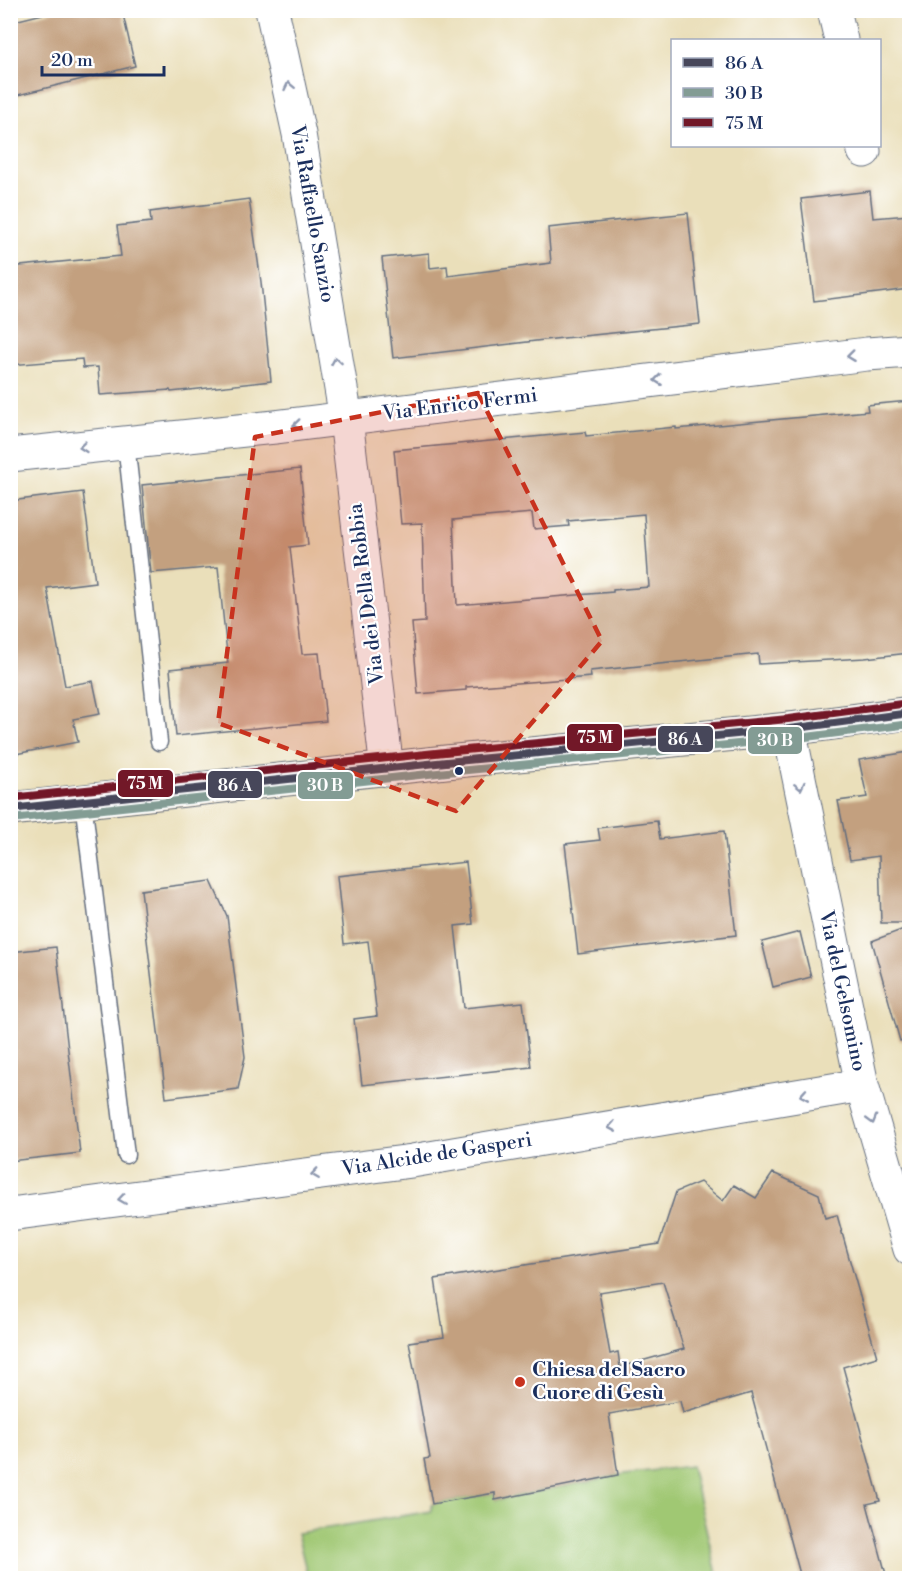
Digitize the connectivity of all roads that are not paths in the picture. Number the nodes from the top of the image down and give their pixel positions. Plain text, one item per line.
1 (272, 10) edge
2 (834, 10) edge
3 (841, 39) edge
4 (909, 351) edge
5 (346, 418) junction
6 (126, 443) junction
7 (10, 455) edge
8 (909, 713) edge
9 (789, 729) junction
10 (159, 742) dead end
11 (387, 770) junction
12 (83, 801) junction
13 (10, 809) edge
14 (862, 1085) junction
15 (126, 1155) dead end
16 (10, 1214) edge
17 (909, 1249) edge

5 -> 1 street, Via Raffaello Sanzio
2 - 3 street
4 -> 5 street, Via Enrico Fermi
5 -> 6 street, Via Enrico Fermi
5 - 11 street, Via dei Della Robbia
6 -> 7 street, Via Enrico Fermi
6 - 10 lane
8 - 9 street
9 - 11 street
9 -> 14 street, Via del Gelsomino
11 - 12 street
12 - 13 street
12 - 15 lane
14 -> 16 street, Via Alcide de Gasperi
14 -> 17 street, Via del Gelsomino

